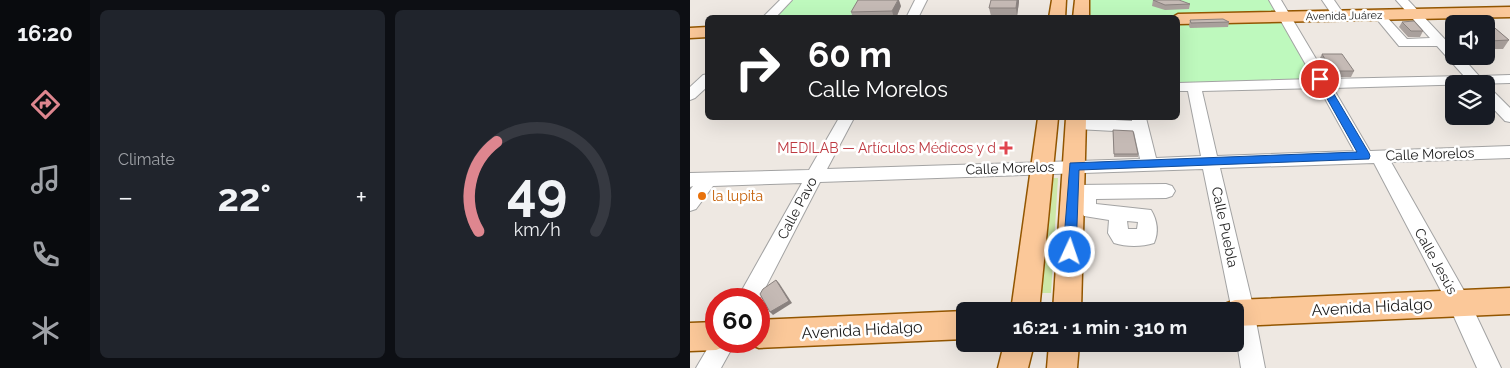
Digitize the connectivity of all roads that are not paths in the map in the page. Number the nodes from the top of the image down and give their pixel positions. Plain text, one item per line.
1 (786, 0) edge
2 (921, 0) edge
3 (1059, 0) edge
4 (1082, 0) edge
5 (1275, 0) edge
6 (1328, 0) edge
7 (1510, 12) edge
8 (771, 15) edge
9 (914, 15) edge
10 (1057, 15) edge
11 (1081, 15) edge
12 (1410, 15) edge
13 (1339, 16) junction
14 (1285, 17) junction
15 (1180, 19) edge
16 (1384, 20) junction
17 (705, 32) edge
18 (690, 33) edge
19 (1435, 42) junction
20 (1470, 75) edge
21 (1510, 79) edge
22 (1495, 80) edge
23 (705, 81) edge
24 (1445, 82) edge
25 (1323, 84) junction
26 (1186, 87) edge
27 (690, 97) edge
28 (705, 97) edge
29 (1495, 101) edge
30 (1510, 117) edge
31 (845, 120) edge
32 (1048, 120) edge
33 (1076, 121) edge
34 (1107, 121) edge
35 (1140, 122) edge
36 (1510, 152) edge
37 (1372, 156) junction
38 (1210, 161) junction
39 (1149, 163) junction
40 (1074, 166) junction
41 (1042, 167) junction
42 (814, 175) junction
43 (708, 179) junction
44 (690, 180) edge
45 (1166, 191) dead end
46 (1080, 192) junction
47 (690, 204) edge
48 (1118, 214) dead end
49 (754, 288) edge
50 (1510, 301) edge
51 (1026, 302) edge
52 (1067, 302) edge
53 (1237, 302) edge
54 (1459, 304) junction
55 (1244, 313) edge
56 (956, 326) edge
57 (1244, 333) edge
58 (770, 334) edge
59 (705, 336) edge
60 (690, 337) edge
61 (1017, 352) edge
62 (1063, 352) edge
63 (717, 353) edge
64 (708, 368) edge
65 (1013, 368) edge
66 (1062, 368) edge
67 (1253, 368) edge
68 (1489, 368) edge

1 - 8 street
2 - 9 street
3 - 10 main road
4 - 11 main road
5 - 14 street, Calle Jesús
6 - 13 street
7 - 12 main road, Avenida Juárez
12 - 16 main road, Avenida Juárez
12 - 19 street
13 - 14 main road, Avenida Juárez
13 - 16 main road, Avenida Juárez
14 - 15 main road, Avenida Juárez
14 - 25 street, Calle Jesús
16 - 19 street
17 - 18 main road
19 - 20 street
21 - 22 street
23 - 27 street
24 - 25 street
25 - 26 street
25 - 37 street, Calle Jesús
26 - 38 street, Calle Puebla
27 - 28 street
29 - 30 street
31 - 42 street, Calle Pavo
32 - 41 main road
33 - 34 street
33 - 40 main road
34 - 35 street
35 - 39 street
36 - 37 street, Calle Morelos
37 - 38 street, Calle Morelos
37 - 54 street, Calle Jesús
38 - 39 street, Calle Morelos
38 - 53 street, Calle Puebla
39 - 40 street, Calle Morelos
40 - 41 street, Calle Morelos
40 - 46 main road
41 - 42 street, Calle Morelos
41 - 51 main road
42 - 43 street, Calle Morelos
42 - 49 street, Calle Pavo
43 - 44 street, Calle Morelos
43 - 47 street
45 - 46 street
46 - 48 street
46 - 52 main road
50 - 54 main road, Avenida Hidalgo
54 - 55 main road, Avenida Hidalgo
54 - 68 street, Calle Jesús
56 - 58 main road, Avenida Hidalgo
57 - 67 street, Calle Puebla
59 - 60 main road
61 - 65 main road
62 - 66 main road
63 - 64 street

